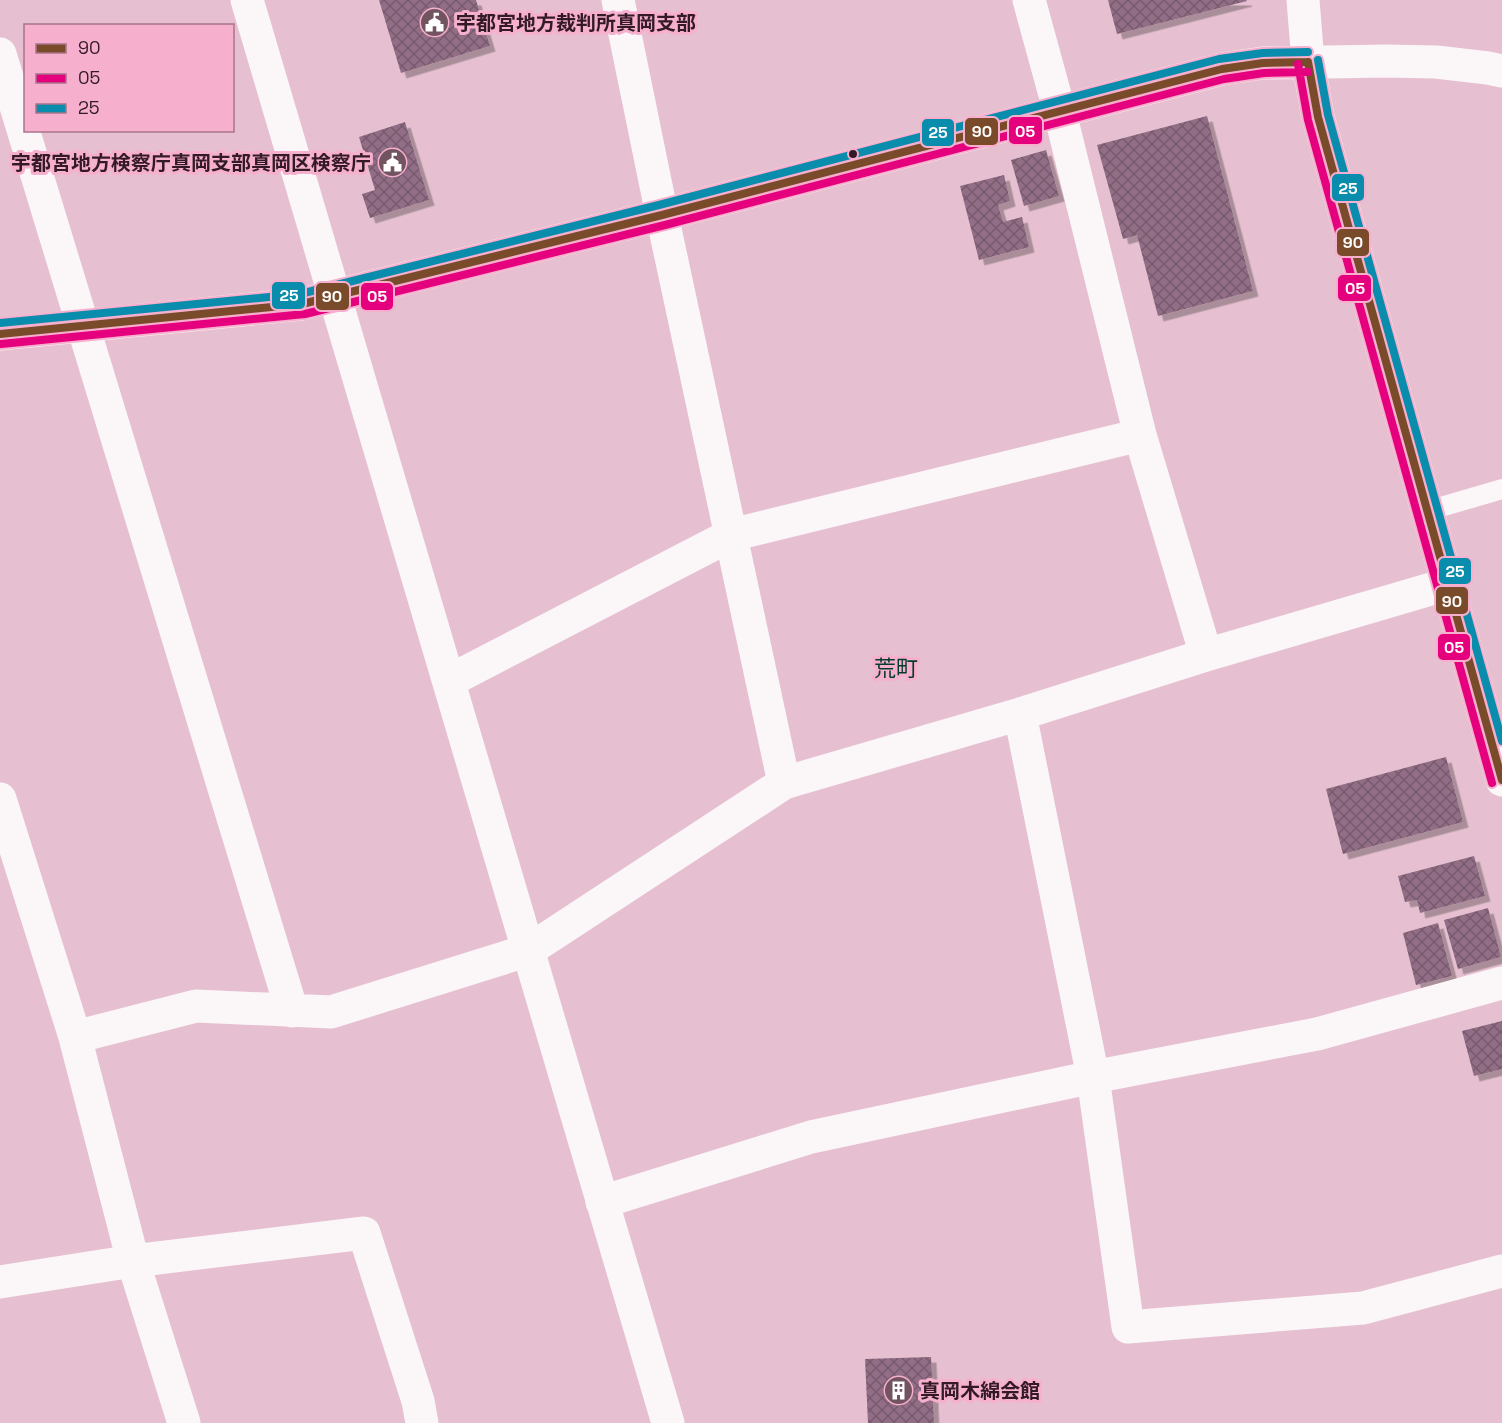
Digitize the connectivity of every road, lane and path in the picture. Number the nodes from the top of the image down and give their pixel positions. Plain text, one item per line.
1 (247, 0) edge
2 (618, 0) edge
3 (1029, 0) edge
4 (1303, 0) edge
5 (0, 54) edge
6 (1308, 62) junction
7 (1502, 71) edge
8 (1060, 113) junction
9 (662, 215) junction
10 (336, 296) junction
11 (83, 326) junction
12 (0, 334) edge
13 (1140, 435) junction
14 (1502, 489) edge
15 (1427, 511) junction
16 (731, 535) junction
17 (1448, 584) junction
18 (1206, 655) junction
19 (449, 681) junction
20 (1020, 714) junction
21 (1502, 780) edge
22 (784, 783) junction
23 (0, 799) edge
24 (530, 950) junction
25 (1502, 982) edge
26 (292, 1011) junction
27 (75, 1037) junction
28 (1093, 1077) junction
29 (602, 1202) junction
30 (133, 1261) junction
31 (1502, 1271) edge
32 (0, 1282) edge
33 (184, 1423) edge
34 (422, 1423) edge
35 (668, 1423) edge

1 - 10 street
2 - 9 street
3 - 8 street
4 - 6 street
5 - 11 street
6 - 7 street
6 - 8 street
6 - 15 street
8 - 9 street
8 - 13 street
9 - 10 street
9 - 16 street
10 - 11 street
10 - 19 street
11 - 12 street
11 - 26 street
13 - 16 street
13 - 18 street
14 - 15 lane
15 - 17 street
16 - 19 street
16 - 22 street
17 - 18 street
17 - 21 street
18 - 20 street
19 - 24 street
20 - 22 street
20 - 28 street
22 - 24 street
23 - 27 street
24 - 26 street
24 - 29 street
25 - 28 street
26 - 27 street
27 - 30 street
28 - 29 street
28 - 31 street
29 - 35 street
30 - 32 street
30 - 33 street
30 - 34 street

